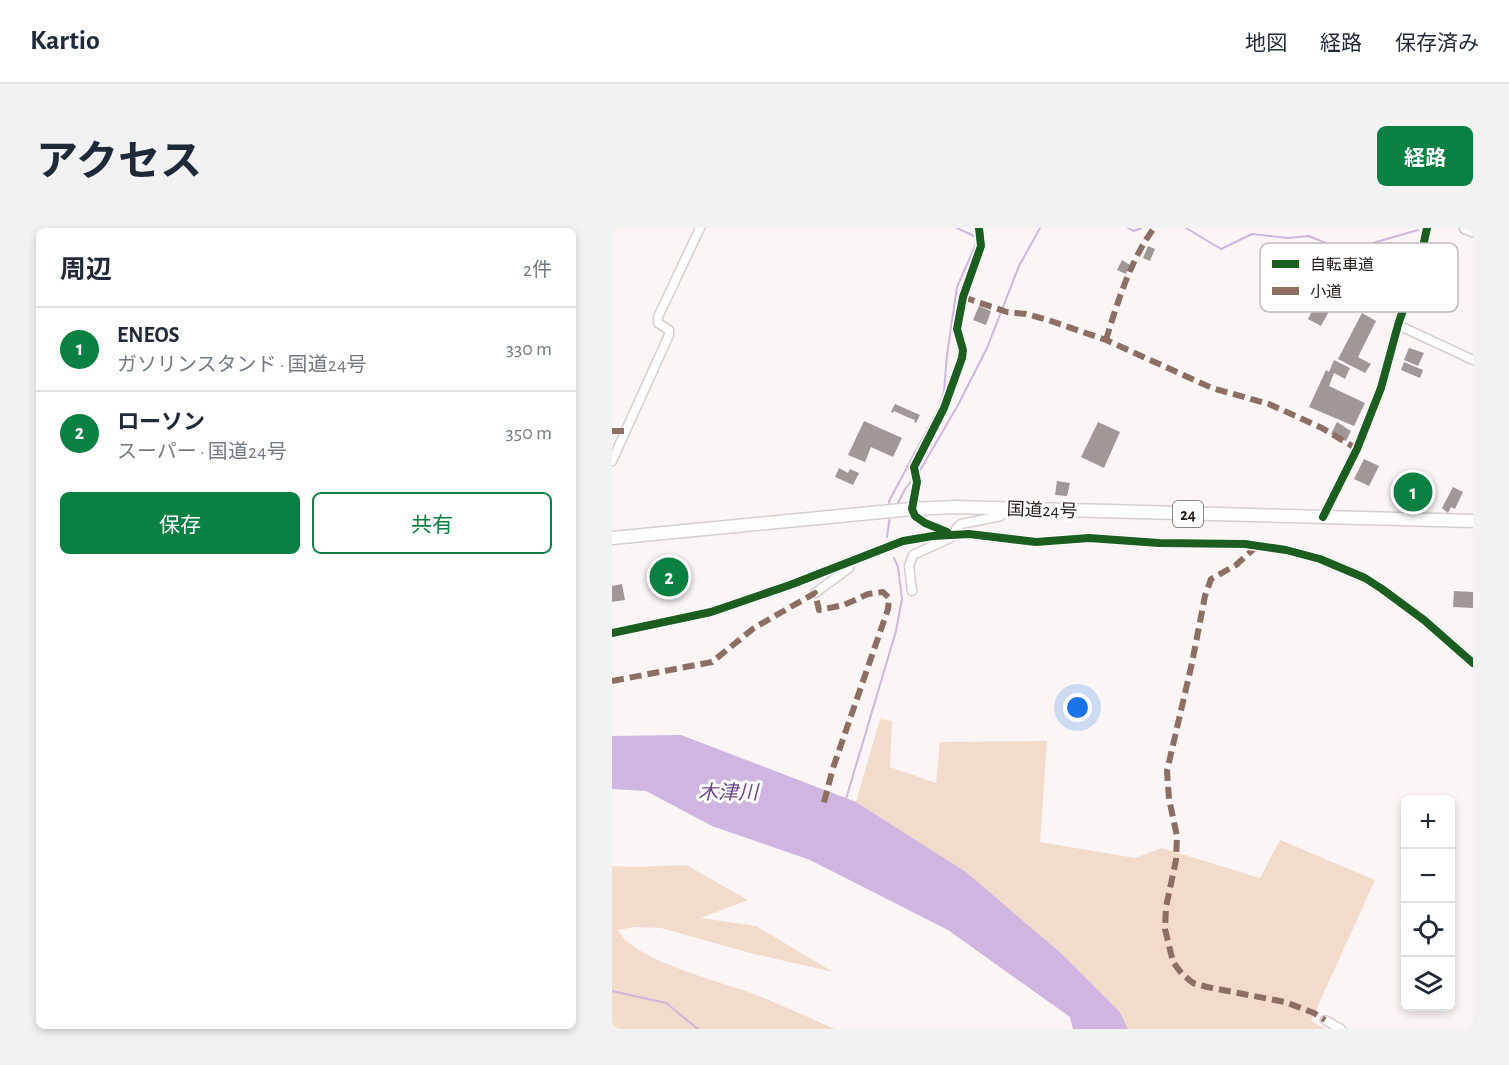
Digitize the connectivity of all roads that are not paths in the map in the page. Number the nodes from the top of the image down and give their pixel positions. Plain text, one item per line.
1 (700, 228) edge
2 (979, 228) edge
3 (1427, 228) edge
4 (1465, 228) edge
5 (1473, 231) edge
6 (1424, 243) edge
7 (1402, 312) edge
8 (1398, 325) junction
9 (1473, 360) edge
10 (612, 460) edge
11 (1010, 508) junction
12 (907, 509) junction
13 (1323, 517) junction
14 (1473, 521) edge
15 (953, 534) junction
16 (612, 538) edge
17 (852, 560) junction
18 (912, 591) dead end
19 (815, 593) dead end
20 (612, 633) edge
21 (1473, 663) edge
22 (1325, 1020) dead end
23 (1341, 1029) edge

1 - 10 street
2 - 12 street
3 - 6 street
4 - 5 main road
7 - 8 street
8 - 9 street
8 - 13 street
11 - 12 highway, 国道24号 / 24
11 - 13 highway, 国道24号 / 24
11 - 15 street
12 - 15 street
12 - 16 highway, 国道24号 / 24
13 - 14 highway, 国道24号 / 24
15 - 17 street
15 - 18 street
15 - 21 street
17 - 19 street
17 - 20 street
22 - 23 street

